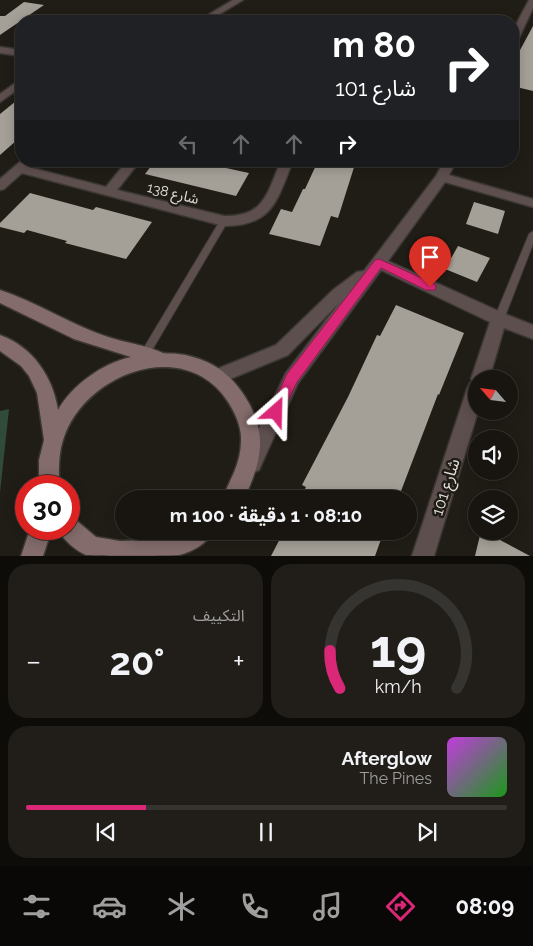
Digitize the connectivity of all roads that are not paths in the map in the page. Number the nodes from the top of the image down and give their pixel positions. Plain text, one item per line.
1 (239, 0) edge
2 (533, 0) edge
3 (213, 15) edge
4 (519, 28) edge
5 (0, 50) edge
6 (15, 52) edge
7 (15, 87) edge
8 (0, 99) edge
9 (22, 167) edge
10 (30, 167) edge
11 (129, 167) edge
12 (283, 167) edge
13 (447, 167) edge
14 (442, 176) junction
15 (0, 186) edge
16 (108, 192) junction
17 (533, 202) edge
18 (224, 222) junction
19 (533, 234) edge
20 (379, 263) junction
21 (0, 296) edge
22 (499, 319) junction
23 (533, 332) edge
24 (0, 342) edge
25 (145, 354) junction
26 (167, 359) junction
27 (483, 370) edge
28 (218, 376) junction
29 (468, 414) edge
30 (52, 438) junction
31 (47, 475) edge
32 (243, 482) junction
33 (238, 490) edge
34 (80, 537) edge
35 (37, 540) edge
36 (188, 540) edge
37 (161, 554) edge
38 (32, 556) edge
39 (423, 556) edge

1 - 3 street
2 - 4 street
5 - 6 street
7 - 8 street
9 - 15 street
10 - 16 street, شارع 138
11 - 16 street
12 - 18 street, شارع 138
13 - 14 street
14 - 17 street
14 - 20 street
16 - 18 street, شارع 138
18 - 25 lane
19 - 22 lane
20 - 22 street
20 - 28 street
20 - 32 street
21 - 25 street
22 - 23 street
22 - 27 street
24 - 30 street
25 - 26 street
26 - 28 street
26 - 30 street
28 - 32 street
29 - 39 street, شارع 101
30 - 31 street
32 - 33 street
34 - 37 street
35 - 38 street
36 - 37 street

